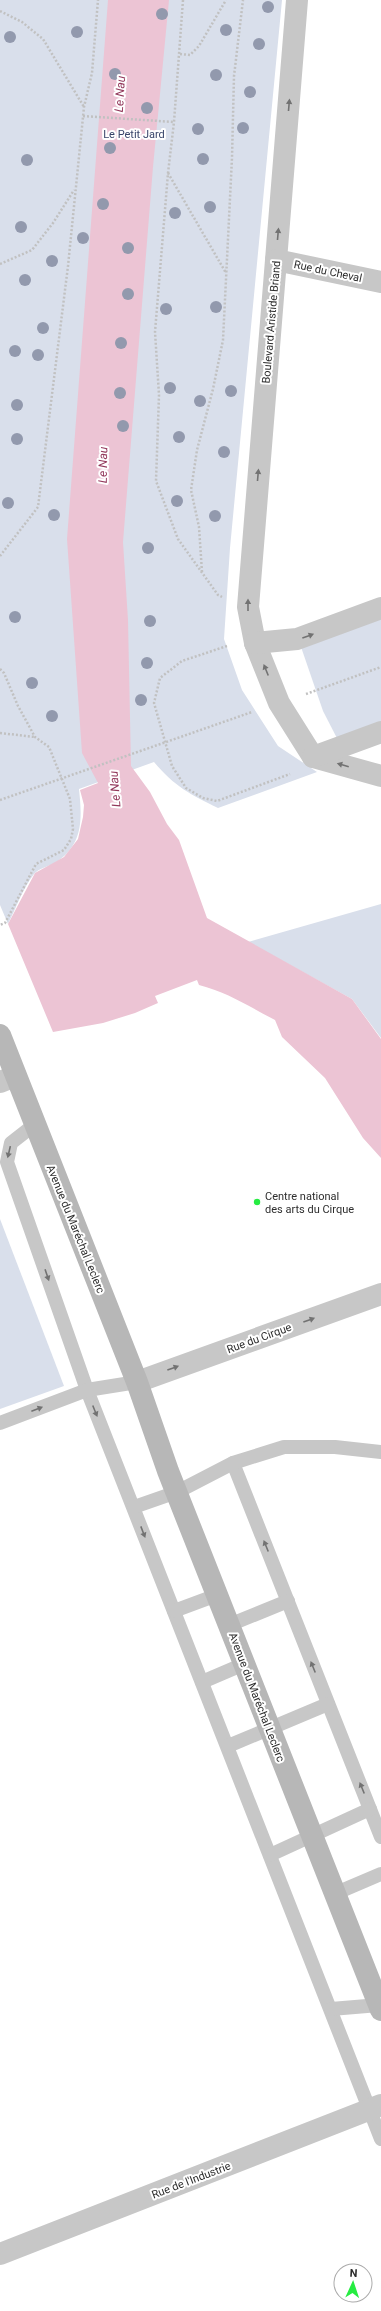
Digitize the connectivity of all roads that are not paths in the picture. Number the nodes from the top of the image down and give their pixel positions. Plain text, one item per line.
1 (297, 0) edge
2 (276, 260) junction
3 (381, 282) edge
4 (381, 608) edge
5 (256, 643) junction
6 (381, 732) edge
7 (313, 757) junction
8 (381, 776) edge
9 (0, 1035) edge
10 (8, 1079) edge
11 (34, 1125) junction
12 (381, 1294) edge
13 (137, 1382) junction
14 (87, 1390) junction
15 (0, 1423) edge
16 (381, 1452) edge
17 (233, 1463) junction
18 (176, 1492) junction
19 (134, 1507) junction
20 (217, 1595) junction
21 (288, 1601) junction
22 (174, 1612) junction
23 (229, 1625) junction
24 (244, 1664) junction
25 (202, 1682) junction
26 (328, 1704) junction
27 (270, 1729) junction
28 (228, 1746) junction
29 (370, 1808) junction
30 (311, 1836) junction
31 (381, 1837) edge
32 (270, 1855) junction
33 (381, 1874) edge
34 (334, 1894) junction
35 (380, 2007) edge
36 (330, 2009) junction
37 (376, 2107) edge
38 (381, 2139) edge
39 (0, 2254) edge

2 -> 1 street, Boulevard Aristide Briand
2 - 3 street, Rue du Cheval
5 -> 2 street, Boulevard Aristide Briand
5 -> 4 street
7 -> 5 street, Boulevard Aristide Briand
6 - 7 street
8 -> 7 street
9 - 10 main road, Avenue du Maréchal Leclerc
10 - 11 main road, Avenue du Maréchal Leclerc
11 - 13 main road, Avenue du Maréchal Leclerc
11 -> 14 lane
13 -> 12 street, Rue du Cirque
13 - 14 lane
13 - 18 main road, Avenue du Maréchal Leclerc
15 -> 14 lane
14 -> 19 lane
16 - 17 lane
17 - 18 lane
21 -> 17 lane
18 - 19 lane
18 - 20 main road, Avenue du Maréchal Leclerc
19 -> 22 lane
20 - 22 lane
20 - 23 main road, Avenue du Maréchal Leclerc
21 - 23 lane
26 -> 21 lane
22 - 25 lane
23 - 24 main road, Avenue du Maréchal Leclerc
24 - 25 lane
24 - 27 main road, Avenue du Maréchal Leclerc
25 - 28 lane
26 - 27 lane
29 -> 26 lane
27 - 28 lane
27 - 30 main road, Avenue du Maréchal Leclerc
28 - 32 lane
29 - 30 lane
29 - 31 lane
30 - 32 lane
30 - 34 main road, Avenue du Maréchal Leclerc
32 - 36 lane
33 - 34 lane
34 - 35 main road, Avenue du Maréchal Leclerc
35 - 36 lane
36 - 37 lane
37 - 38 lane
37 - 39 street, Rue de l'Industrie

